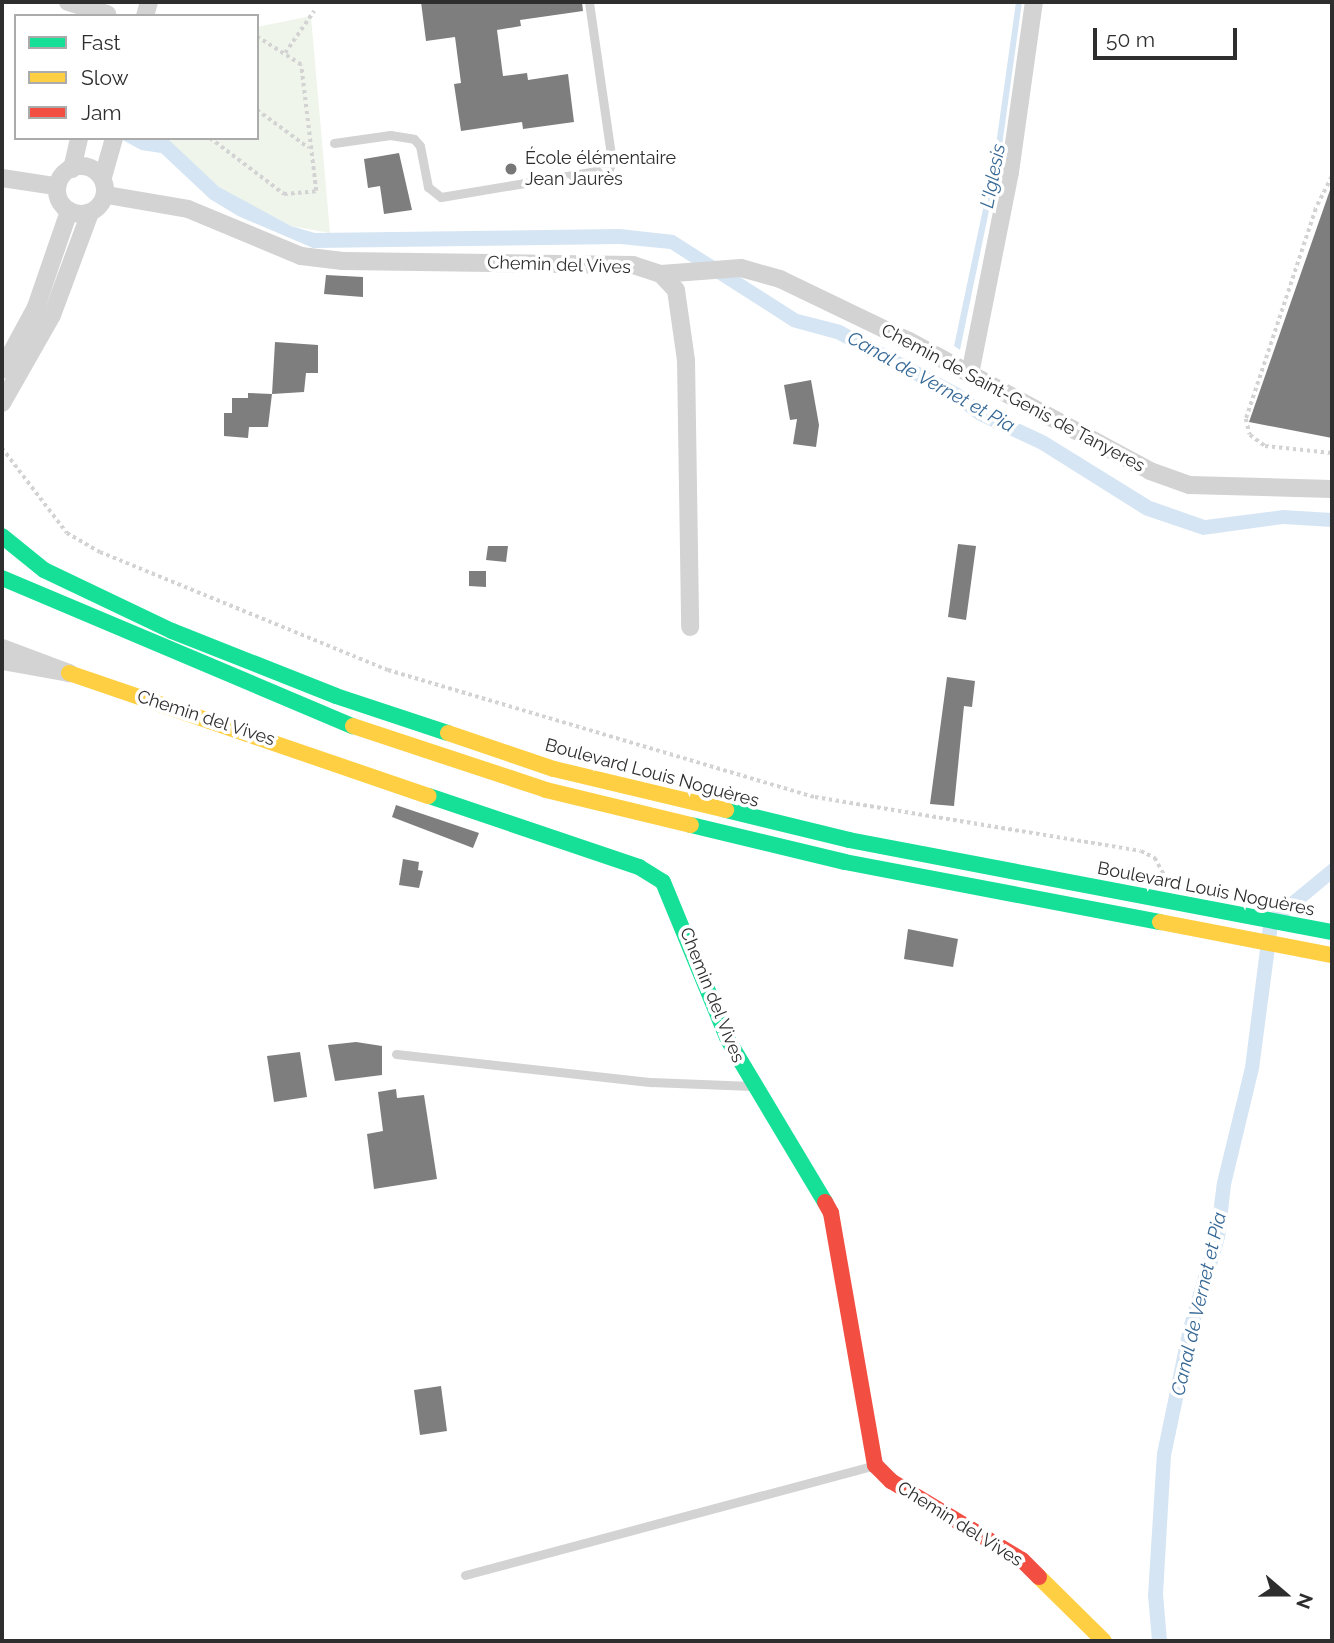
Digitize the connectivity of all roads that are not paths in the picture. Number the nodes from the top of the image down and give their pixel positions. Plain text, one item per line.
1 (68, 2) edge
2 (589, 2) edge
3 (1034, 2) edge
4 (108, 10) edge
5 (113, 140) edge
6 (334, 143) dead end
7 (77, 144) edge
8 (72, 169) junction
9 (103, 177) junction
10 (2, 178) edge
11 (55, 186) junction
12 (107, 195) junction
13 (69, 211) junction
14 (90, 213) junction
15 (661, 274) junction
16 (2, 370) edge
17 (970, 374) junction
18 (2, 403) edge
19 (1332, 489) edge
20 (2, 536) edge
21 (2, 578) edge
22 (690, 627) dead end
23 (2, 648) edge
24 (2, 661) edge
25 (69, 673) junction
26 (1332, 932) edge
27 (1332, 956) edge
28 (396, 1054) dead end
29 (752, 1086) junction
30 (875, 1465) junction
31 (465, 1576) dead end
32 (1104, 1641) edge

1 - 4 street
2 - 6 lane
3 - 17 street
5 - 9 street
7 - 8 street
8 - 9 street
8 - 11 street
9 - 12 street
10 - 11 street
11 - 13 street
12 - 14 street
12 - 15 street, Chemin del Vives
13 - 14 street
13 - 16 street
14 - 18 street
15 - 17 street, Chemin de Saint-Genis de Tanyeres
15 - 22 street
17 - 19 street, Chemin de Saint-Genis de Tanyeres
20 - 26 main road, Boulevard Louis Noguères
21 - 27 main road
23 - 25 street, Chemin del Vives
24 - 25 street, Chemin del Vives
25 - 29 main road, Chemin del Vives
28 - 29 lane
29 - 30 main road, Chemin del Vives
30 - 31 lane
30 - 32 main road, Chemin del Vives

